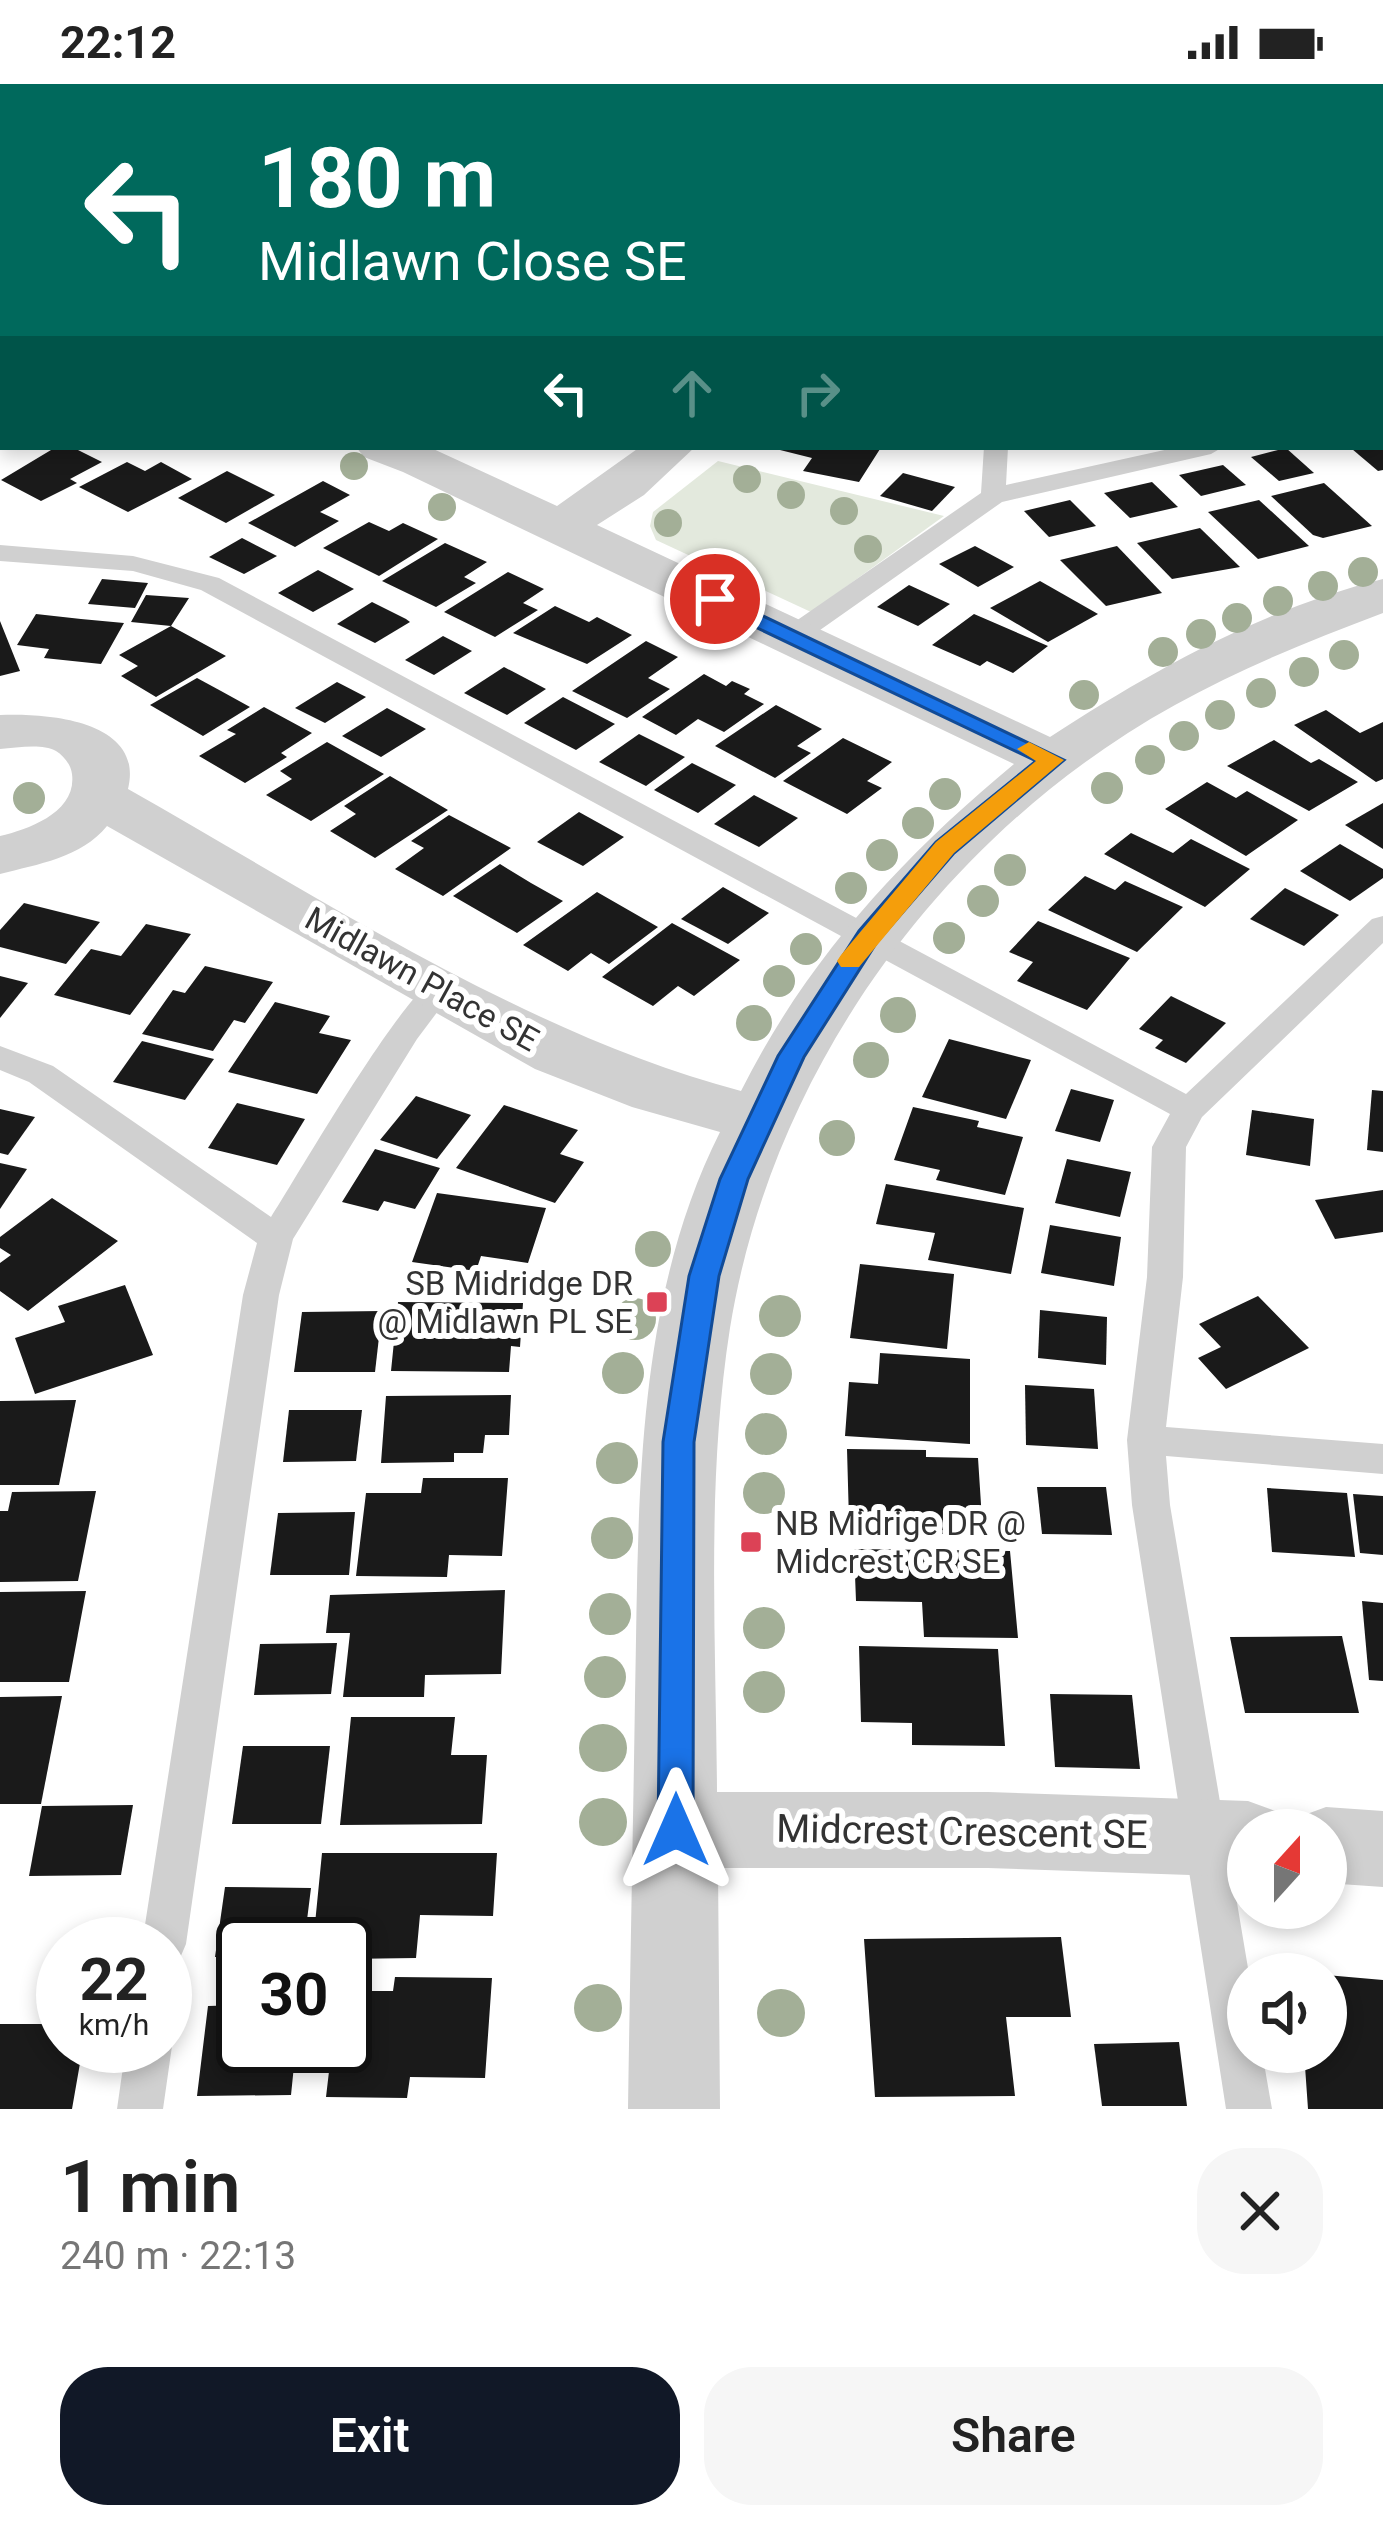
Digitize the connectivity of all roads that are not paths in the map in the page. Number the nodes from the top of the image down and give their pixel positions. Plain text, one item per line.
1 (388, 450) edge
2 (666, 450) edge
3 (996, 450) edge
4 (1198, 450) edge
5 (993, 496) junction
6 (560, 526) junction
7 (0, 553) edge
8 (1383, 595) edge
9 (793, 636) junction
10 (0, 732) edge
11 (1052, 760) junction
12 (102, 798) junction
13 (0, 855) edge
14 (1383, 926) edge
15 (868, 937) junction
16 (440, 987) junction
17 (0, 1057) edge
18 (1189, 1110) junction
19 (760, 1119) junction
20 (276, 1238) junction
21 (1146, 1440) junction
22 (1383, 1459) edge
23 (676, 1830) junction
24 (1226, 1838) edge
25 (1347, 1847) edge
26 (1383, 1850) edge
27 (168, 1917) edge
28 (145, 2073) edge
29 (140, 2109) edge
30 (674, 2109) edge
31 (1249, 2109) edge

1 - 6 street
2 - 6 street
3 - 5 lane
4 - 5 lane
5 - 9 lane
6 - 9 street
7 - 15 lane
8 - 11 street
9 - 11 street
10 - 12 street
11 - 15 street
12 - 13 street
12 - 16 street, Midlawn Place SE
14 - 18 lane
15 - 18 lane
15 - 19 street
16 - 19 street, Midlawn Place SE
16 - 20 lane
17 - 20 lane
18 - 21 lane
19 - 23 street
20 - 27 lane
21 - 22 lane
21 - 24 lane
23 - 24 street, Midcrest Crescent SE
23 - 30 street
24 - 31 lane
25 - 26 street
28 - 29 lane

